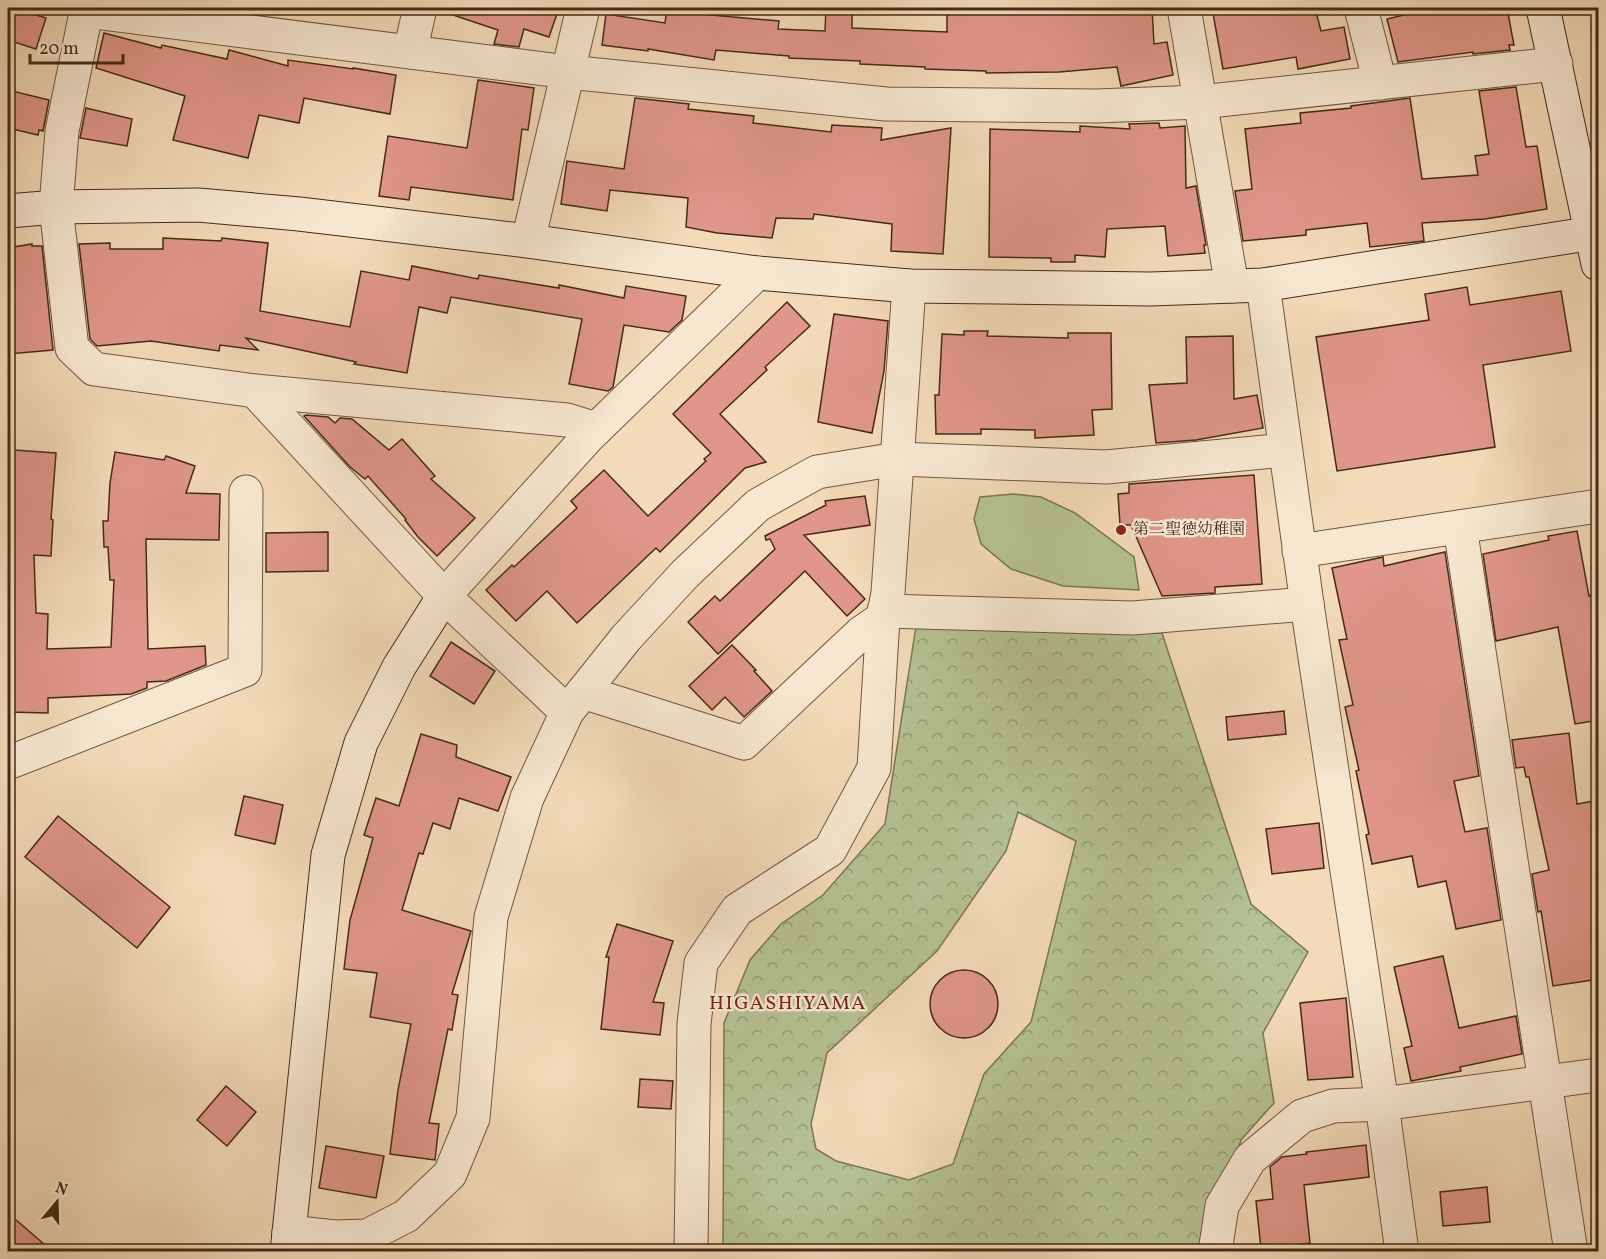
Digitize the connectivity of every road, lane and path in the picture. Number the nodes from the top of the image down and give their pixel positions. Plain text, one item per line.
1 (420, 8) edge
2 (583, 8) edge
3 (1184, 8) edge
4 (1361, 8) edge
5 (1543, 8) edge
6 (87, 9) edge
7 (253, 20) edge
8 (410, 52) junction
9 (1556, 64) junction
10 (568, 72) junction
11 (1380, 83) junction
12 (1200, 102) junction
13 (56, 207) junction
14 (8, 211) edge
15 (528, 241) junction
16 (1596, 249) edge
17 (757, 273) junction
18 (1247, 285) junction
19 (909, 286) junction
20 (255, 391) junction
21 (596, 429) junction
22 (1285, 450) junction
23 (897, 459) junction
24 (246, 492) dead end
25 (1599, 506) edge
26 (1460, 527) junction
27 (1299, 551) junction
28 (444, 596) junction
29 (1307, 604) junction
30 (884, 615) junction
31 (575, 702) junction
32 (8, 764) edge
33 (1599, 1075) edge
34 (1545, 1082) junction
35 (1382, 1104) junction
36 (288, 1242) edge
37 (691, 1251) edge
38 (1215, 1251) edge
39 (1402, 1251) edge
40 (1571, 1251) edge

1 - 8 street
2 - 10 street
3 - 12 street
4 - 11 street
5 - 9 street
6 - 7 street
6 - 13 street
7 - 8 street
8 - 10 street
9 - 11 street
9 - 16 street
10 - 12 street
10 - 15 street
11 - 12 street
12 - 18 street
13 - 14 street
13 - 15 street
13 - 20 street
15 - 17 street
16 - 18 street
17 - 19 street
17 - 21 street
18 - 19 street
18 - 22 street
19 - 23 street
20 - 21 street
20 - 28 street
21 - 28 street
22 - 23 street
22 - 27 street
23 - 30 street
23 - 31 street
24 - 32 street
25 - 26 street
26 - 27 street
26 - 34 street
27 - 29 street
28 - 31 street
28 - 36 street
29 - 30 street
29 - 35 street
30 - 31 street
30 - 37 street
31 - 36 street
33 - 34 street
34 - 35 street
34 - 40 street
35 - 38 street
35 - 39 street

